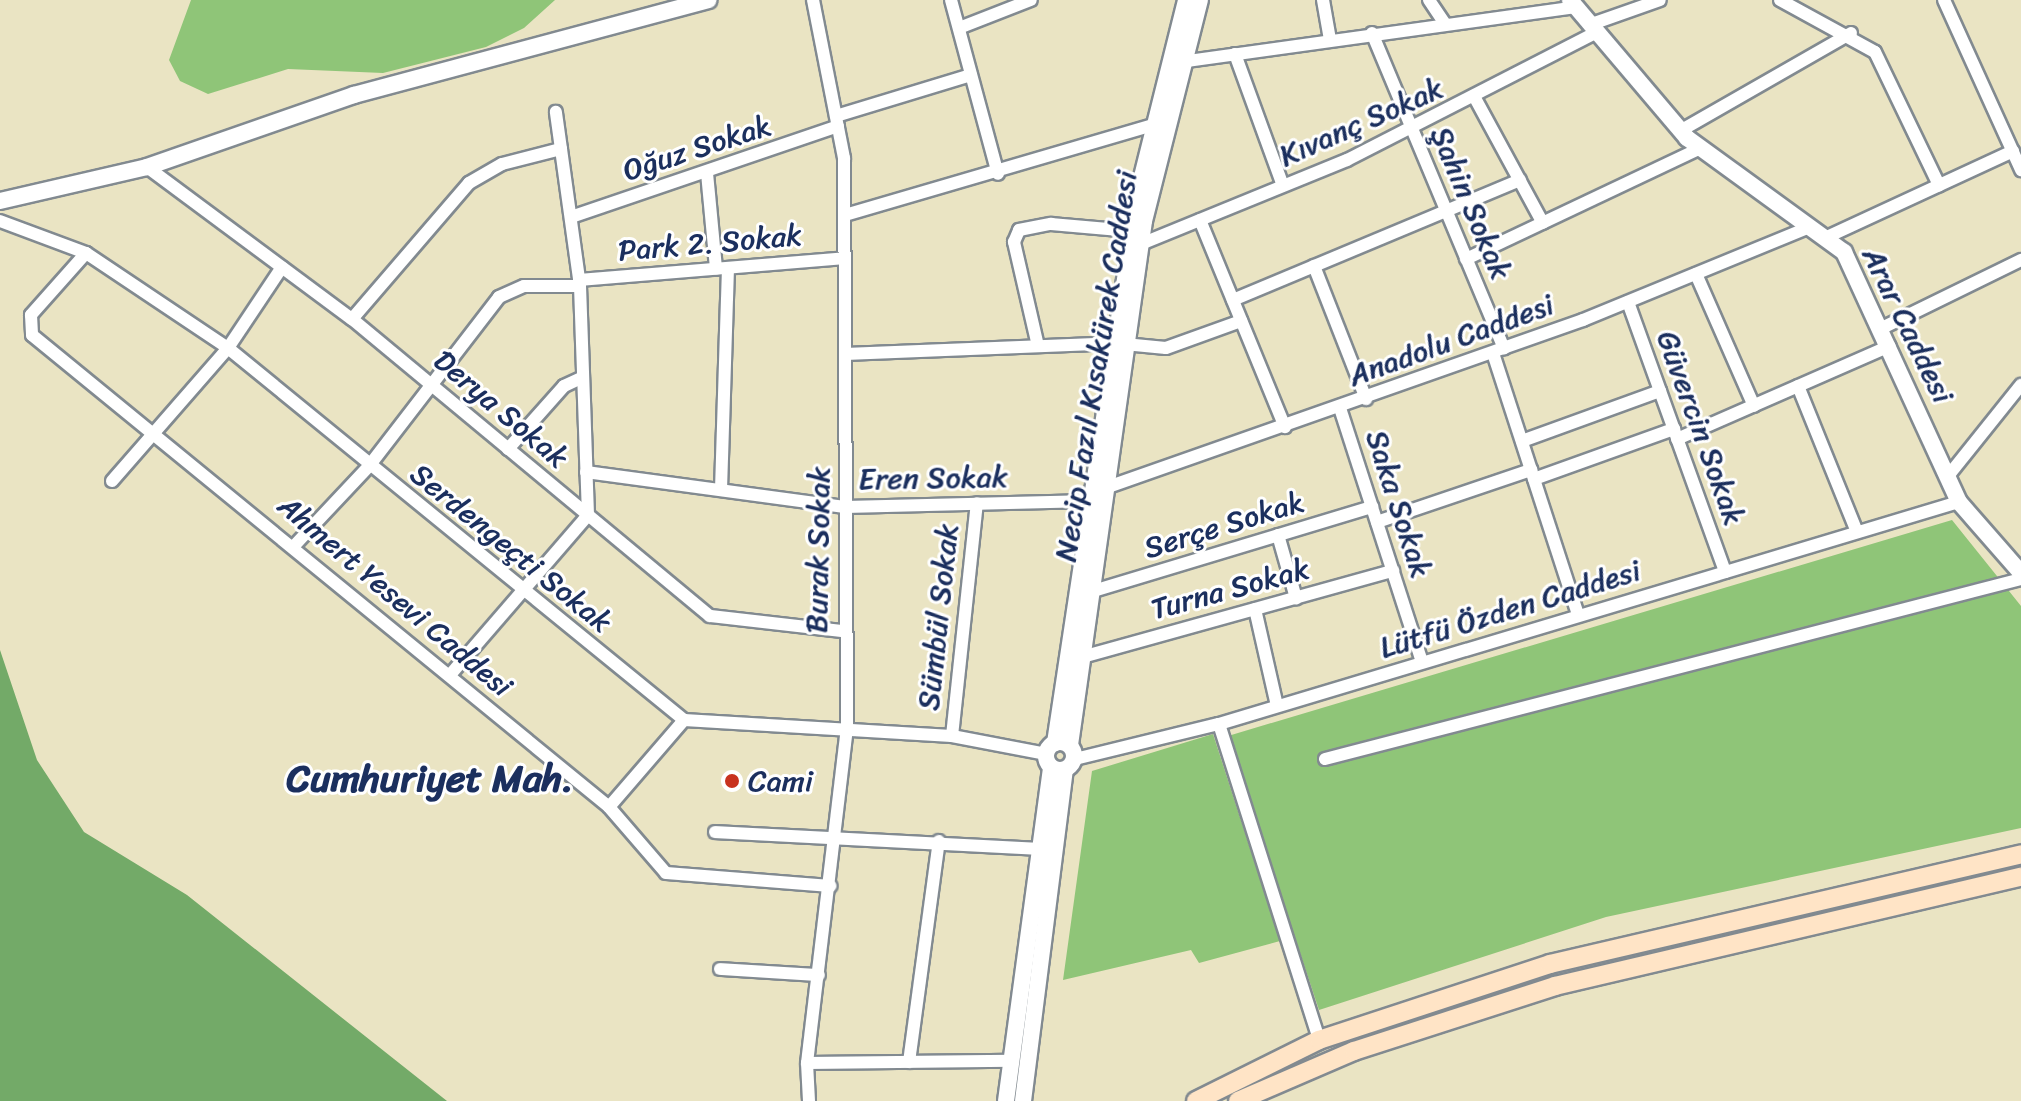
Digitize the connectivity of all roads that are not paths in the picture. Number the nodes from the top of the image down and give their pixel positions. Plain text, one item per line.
1 (709, 0) edge
2 (813, 0) edge
3 (951, 0) edge
4 (1031, 0) edge
5 (1186, 0) edge
6 (1200, 0) edge
7 (1323, 0) edge
8 (1429, 0) edge
9 (1660, 0) edge
10 (1780, 0) edge
11 (1944, 0) edge
12 (1573, 3) edge
13 (1445, 24) junction
14 (959, 28) junction
15 (1592, 29) junction
16 (1372, 33) junction
17 (1851, 33) junction
18 (1330, 39) junction
19 (1235, 54) junction
20 (1180, 62) junction
21 (971, 75) junction
22 (1475, 98) junction
23 (556, 112) dead end
24 (837, 121) junction
25 (1152, 125) junction
26 (1412, 129) junction
27 (1680, 131) junction
28 (2021, 133) edge
29 (2011, 145) junction
30 (561, 149) junction
31 (1699, 149) junction
32 (147, 167) junction
33 (2021, 170) edge
34 (707, 173) junction
35 (998, 174) junction
36 (1520, 180) junction
37 (1939, 185) junction
38 (1283, 186) junction
39 (0, 201) edge
40 (1446, 211) junction
41 (845, 215) junction
42 (571, 217) junction
43 (1200, 220) junction
44 (0, 221) edge
45 (1543, 223) junction
46 (1810, 227) junction
47 (1136, 237) junction
48 (1827, 237) junction
49 (86, 253) junction
50 (845, 258) junction
51 (1466, 259) junction
52 (2021, 260) edge
53 (1314, 266) junction
54 (282, 267) junction
55 (722, 268) junction
56 (1696, 274) junction
57 (580, 283) junction
58 (1233, 300) junction
59 (1628, 302) junction
60 (352, 319) junction
61 (1241, 321) junction
62 (1882, 328) junction
63 (1120, 344) junction
64 (1038, 346) junction
65 (1890, 346) junction
66 (228, 348) junction
67 (1498, 351) junction
68 (845, 354) junction
69 (583, 377) junction
70 (428, 382) junction
71 (2021, 385) edge
72 (1798, 386) junction
73 (1660, 391) junction
74 (1366, 399) junction
75 (1754, 406) junction
76 (1340, 408) junction
77 (1285, 427) junction
78 (155, 430) junction
79 (1676, 434) junction
80 (1522, 441) junction
81 (508, 449) junction
82 (369, 466) junction
83 (586, 472) junction
84 (1532, 474) junction
85 (1948, 476) junction
86 (112, 481) dead end
87 (1105, 488) junction
88 (721, 490) junction
89 (1092, 501) junction
90 (1959, 502) junction
91 (977, 503) junction
92 (845, 507) junction
93 (1372, 507) junction
94 (588, 515) junction
95 (1377, 522) junction
96 (1857, 532) junction
97 (1278, 535) junction
98 (293, 547) junction
99 (1393, 571) junction
100 (1725, 572) junction
101 (2021, 576) edge
102 (1090, 592) junction
103 (525, 595) junction
104 (1296, 598) junction
105 (1255, 609) junction
106 (1578, 615) junction
107 (842, 631) junction
108 (1082, 657) junction
109 (1422, 662) junction
110 (450, 675) junction
111 (1277, 706) junction
112 (684, 720) junction
113 (1219, 724) junction
114 (847, 727) junction
115 (952, 736) junction
116 (1060, 756) junction
117 (1325, 759) dead end
118 (609, 807) junction
119 (715, 832) dead end
120 (837, 833) junction
121 (939, 841) junction
122 (1040, 849) junction
123 (2021, 854) edge
124 (2021, 877) edge
125 (830, 886) junction
126 (720, 969) dead end
127 (819, 975) junction
128 (1319, 1040) junction
129 (1012, 1061) junction
130 (909, 1062) junction
131 (807, 1063) junction
132 (809, 1101) edge
133 (1006, 1101) edge
134 (1023, 1101) edge
135 (1196, 1101) edge
136 (1238, 1101) edge

1 - 32 street
2 - 24 street, Burak Sokak
3 - 14 street
4 - 14 street
5 - 25 street, Necip Fazıl Kısakürek Caddesi
6 - 20 street, Necip Fazıl Kısakürek Caddesi
7 - 18 street
8 - 13 street
9 - 15 street, Kıvanç Sokak
10 - 17 street
11 - 29 street
12 - 13 street
12 - 15 street, Arar Caddesi
13 - 16 street
14 - 21 street
15 - 22 street, Kıvanç Sokak
15 - 27 street, Arar Caddesi
16 - 18 street
16 - 26 street, Şahin Sokak
17 - 27 street
17 - 37 street
18 - 19 street
19 - 20 street
19 - 38 street
20 - 47 street, Necip Fazıl Kısakürek Caddesi
21 - 24 street, Oğuz Sokak
21 - 35 street
22 - 26 street, Kıvanç Sokak
22 - 36 street
23 - 30 street
24 - 34 street, Oğuz Sokak
24 - 41 street, Burak Sokak
25 - 35 street
25 - 47 street, Necip Fazıl Kısakürek Caddesi
26 - 38 street, Kıvanç Sokak
26 - 40 street, Şahin Sokak
27 - 31 street, Arar Caddesi
28 - 29 street
29 - 33 street
29 - 37 street
30 - 42 street
30 - 60 street
31 - 45 street
31 - 46 street, Arar Caddesi
32 - 39 street
32 - 54 street, Derya Sokak
34 - 42 street, Oğuz Sokak
34 - 55 street
35 - 41 street
36 - 40 street
36 - 45 street
37 - 48 street
38 - 43 street, Kıvanç Sokak
40 - 51 street, Şahin Sokak
40 - 53 street
41 - 50 street, Burak Sokak
42 - 57 street
43 - 47 street, Kıvanç Sokak
43 - 58 street
44 - 49 street, Serdengeçti Sokak
45 - 51 street
46 - 48 street, Arar Caddesi
46 - 56 street, Anadolu Caddesi
47 - 63 street, Necip Fazıl Kısakürek Caddesi
47 - 64 street
48 - 62 street, Arar Caddesi
49 - 66 street, Serdengeçti Sokak
49 - 78 street, Ahmert Yesevi Caddesi
50 - 55 street, Park 2. Sokak
50 - 68 street, Burak Sokak
51 - 67 street, Şahin Sokak
52 - 62 street
53 - 58 street
53 - 74 street
54 - 60 street, Derya Sokak
54 - 66 street
55 - 57 street, Park 2. Sokak
55 - 88 street
56 - 59 street, Anadolu Caddesi
56 - 75 street
57 - 69 street
57 - 70 street, Park 2. Sokak
58 - 61 street
59 - 67 street, Anadolu Caddesi
59 - 73 street, Güvercin Sokak
60 - 70 street, Derya Sokak
61 - 63 street
61 - 77 street
62 - 65 street, Arar Caddesi
63 - 64 street
63 - 87 street, Necip Fazıl Kısakürek Caddesi
63 - 89 street, Necip Fazıl Kısakürek Caddesi
64 - 68 street
65 - 72 street
65 - 85 street, Arar Caddesi
66 - 78 street
66 - 82 street, Serdengeçti Sokak
67 - 74 street, Anadolu Caddesi
67 - 80 street, Şahin Sokak
68 - 92 street, Burak Sokak
69 - 81 street
69 - 83 street
70 - 81 street, Derya Sokak
70 - 82 street, Park 2. Sokak
71 - 85 street
72 - 75 street
72 - 96 street
73 - 79 street, Güvercin Sokak
73 - 80 street
74 - 76 street, Anadolu Caddesi
75 - 79 street
76 - 77 street, Anadolu Caddesi
76 - 93 street, Saka Sokak
77 - 87 street, Anadolu Caddesi
78 - 86 street
78 - 98 street, Ahmert Yesevi Caddesi
79 - 84 street
79 - 100 street, Güvercin Sokak
80 - 84 street, Şahin Sokak
81 - 94 street, Derya Sokak
82 - 98 street, Park 2. Sokak
82 - 103 street, Serdengeçti Sokak
83 - 88 street, Eren Sokak
83 - 94 street
84 - 95 street
84 - 106 street, Şahin Sokak
85 - 90 street, Arar Caddesi
87 - 102 street, Necip Fazıl Kısakürek Caddesi
88 - 92 street, Eren Sokak
89 - 91 street, Eren Sokak
89 - 116 street, Necip Fazıl Kısakürek Caddesi
90 - 96 street, Lütfü Özden Caddesi
90 - 101 street, Arar Caddesi
91 - 92 street, Eren Sokak
91 - 115 street, Sümbül Sokak
92 - 107 street, Burak Sokak
93 - 95 street, Saka Sokak
93 - 97 street, Serçe Sokak
94 - 103 street
94 - 107 street, Derya Sokak
95 - 99 street, Saka Sokak
96 - 100 street, Lütfü Özden Caddesi
97 - 102 street, Serçe Sokak
97 - 104 street
98 - 110 street, Ahmert Yesevi Caddesi
99 - 104 street, Turna Sokak
99 - 109 street, Saka Sokak
100 - 106 street, Lütfü Özden Caddesi
101 - 117 street
102 - 108 street, Necip Fazıl Kısakürek Caddesi
103 - 110 street
103 - 112 street, Serdengeçti Sokak
104 - 105 street, Turna Sokak
105 - 108 street, Turna Sokak
105 - 111 street
106 - 109 street, Lütfü Özden Caddesi
107 - 114 street, Burak Sokak
108 - 116 street, Necip Fazıl Kısakürek Caddesi
109 - 111 street, Lütfü Özden Caddesi
110 - 118 street, Ahmert Yesevi Caddesi
111 - 113 street, Lütfü Özden Caddesi
112 - 114 street
112 - 118 street
113 - 116 street, Lütfü Özden Caddesi
113 - 128 street
114 - 115 street
114 - 120 street, Burak Sokak
115 - 116 street
116 - 122 street, Necip Fazıl Kısakürek Caddesi
116 - 134 street, Necip Fazıl Kısakürek Caddesi
118 - 125 street, Ahmert Yesevi Caddesi
119 - 120 street
120 - 121 street
120 - 125 street, Burak Sokak
121 - 122 street
121 - 130 street
122 - 129 street, Necip Fazıl Kısakürek Caddesi
123 - 128 main road
124 - 136 main road
125 - 127 street, Burak Sokak
126 - 127 street
127 - 131 street, Burak Sokak
128 - 135 main road
129 - 130 street
129 - 133 street, Necip Fazıl Kısakürek Caddesi
130 - 131 street
131 - 132 street, Burak Sokak

